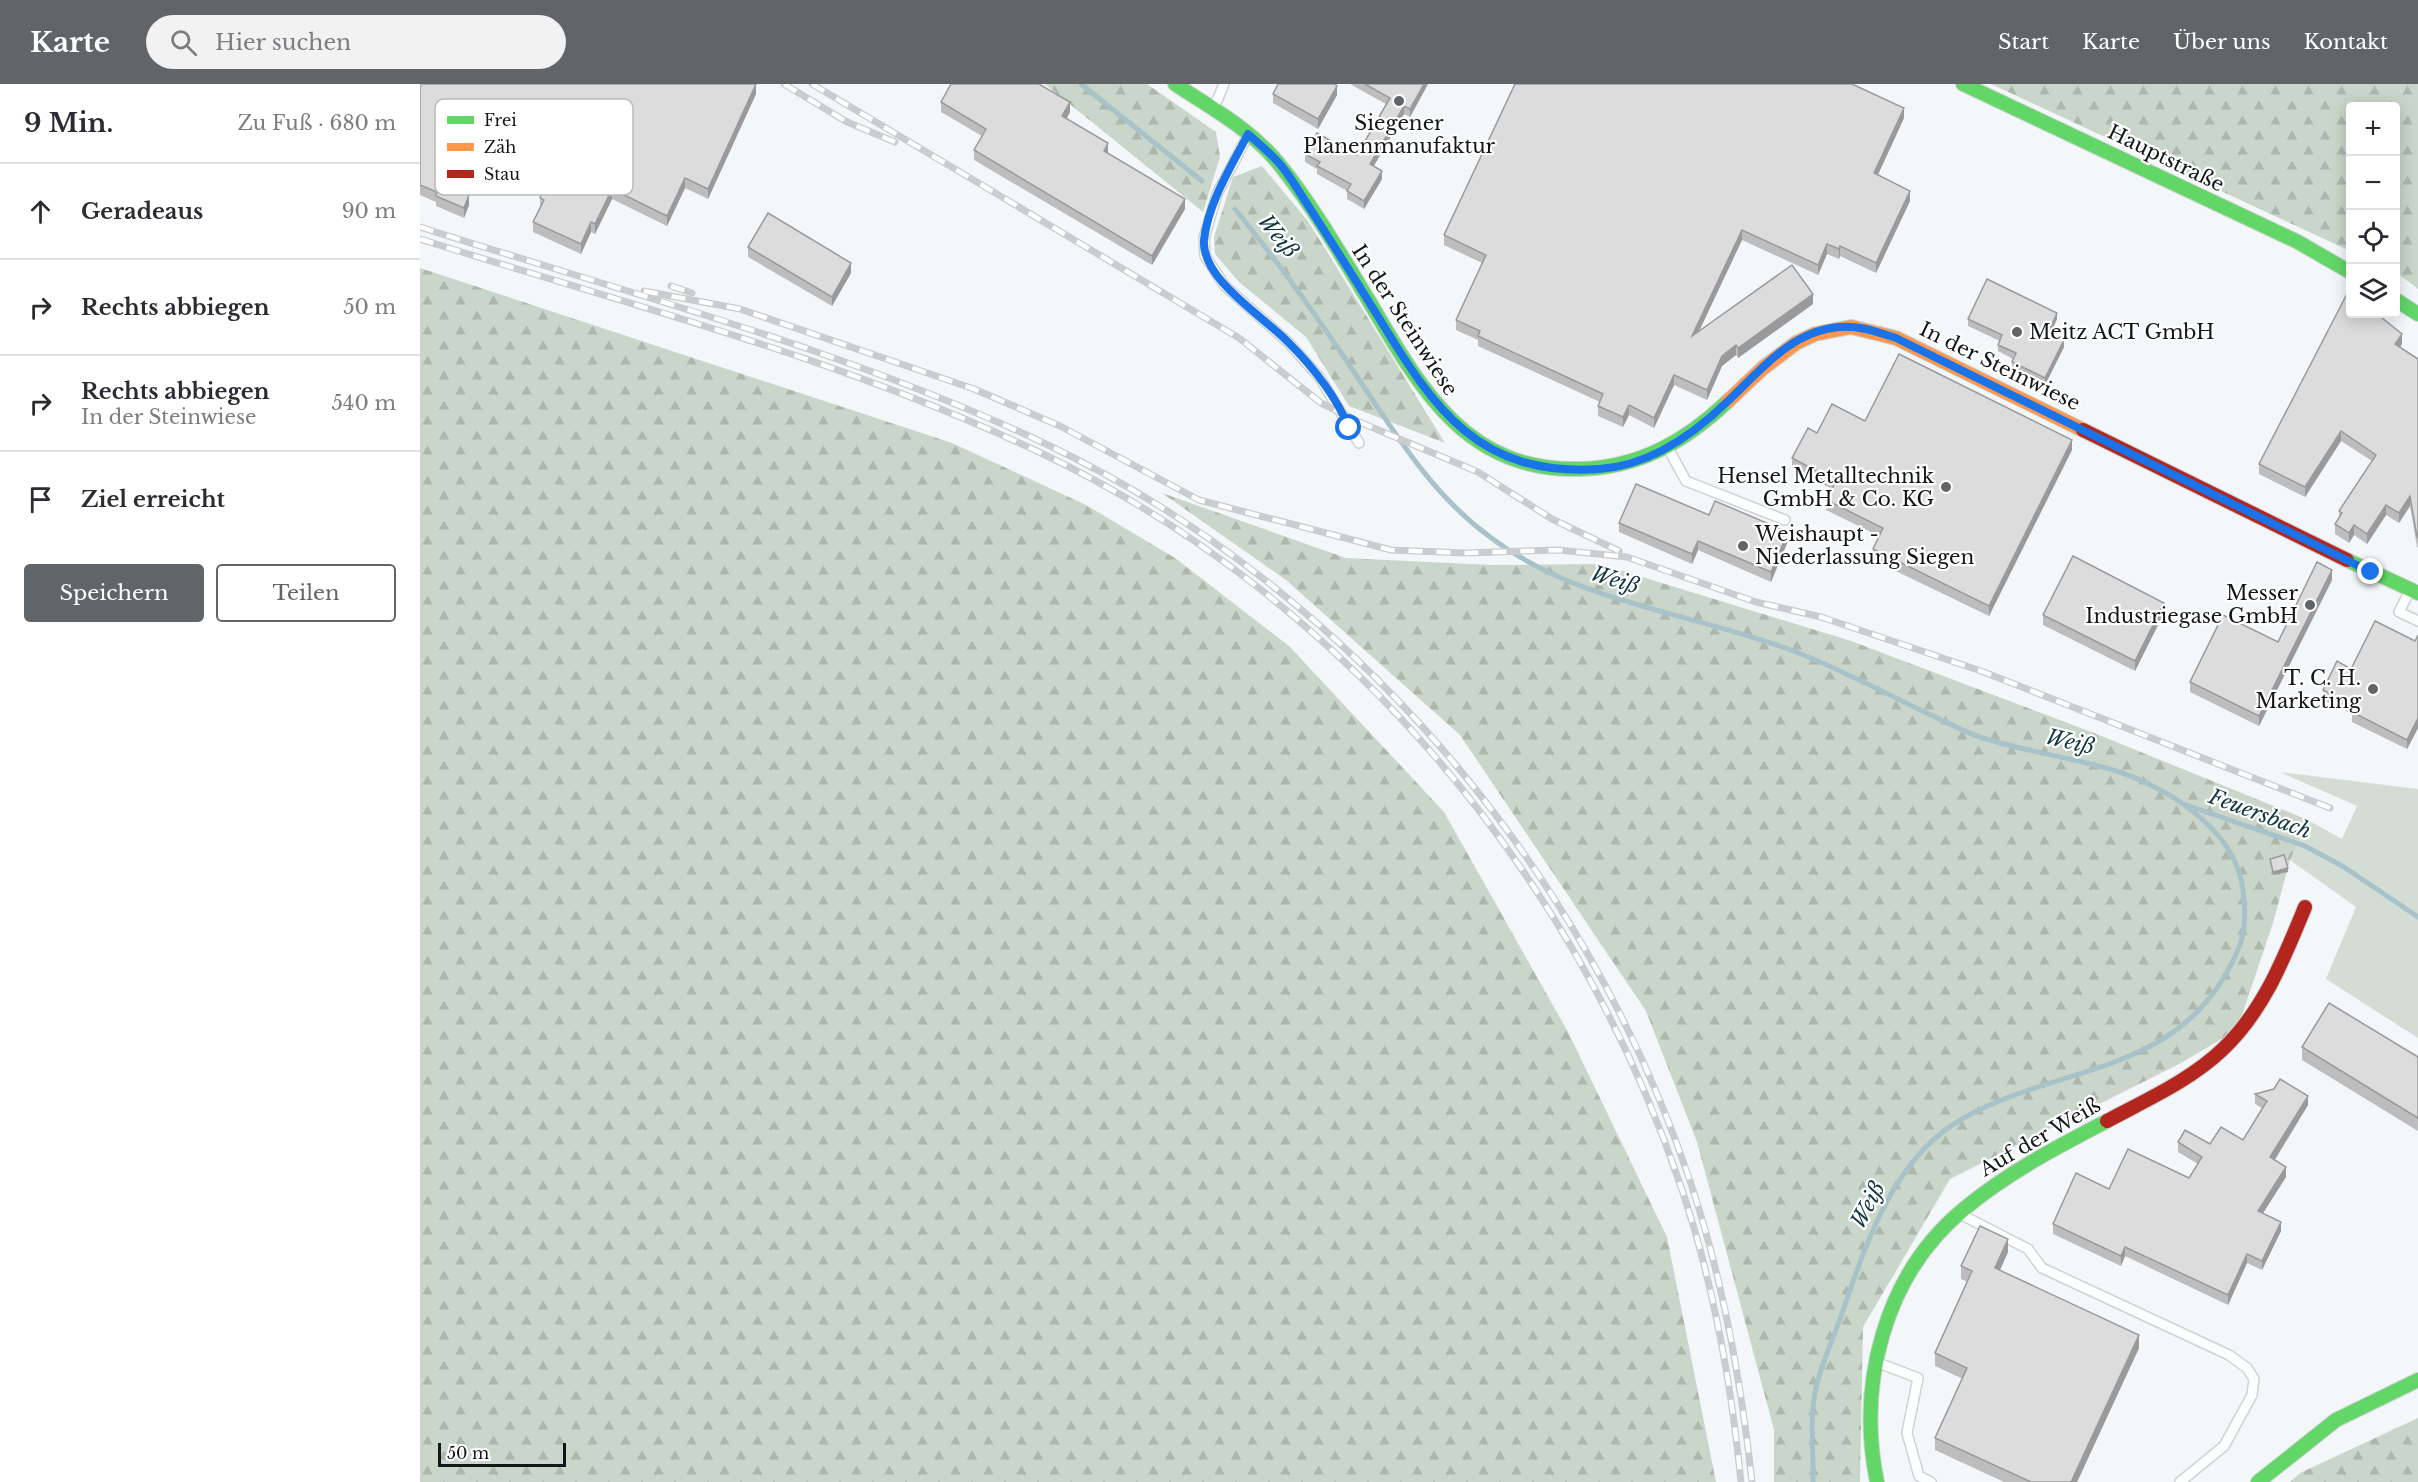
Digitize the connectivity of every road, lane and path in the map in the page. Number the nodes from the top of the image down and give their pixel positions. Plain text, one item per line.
1 (1175, 84) edge
2 (1224, 84) edge
3 (1963, 84) edge
4 (1214, 110) junction
5 (1248, 134) junction
6 (2346, 270) edge
7 (2400, 303) edge
8 (2418, 314) edge
9 (1359, 443) dead end
10 (1668, 448) junction
11 (1785, 520) dead end
12 (2414, 591) edge
13 (2418, 621) edge
14 (2305, 907) dead end
15 (1957, 1212) junction
16 (1875, 1361) junction
17 (2418, 1380) edge
18 (1877, 1482) edge
19 (1931, 1482) edge
20 (2180, 1482) edge
21 (2258, 1482) edge

1 - 4 street, In der Steinwiese
2 - 4 lane
3 - 6 street, Hauptstraße
4 - 5 street, In der Steinwiese
5 - 9 lane
5 - 10 street, In der Steinwiese
7 - 8 street
10 - 11 lane
10 - 12 street, In der Steinwiese
12 - 13 lane
14 - 15 street, Auf der Weiß
15 - 16 street, Auf der Weiß
15 - 20 lane
16 - 18 street, Auf der Weiß
16 - 19 lane
17 - 21 street

